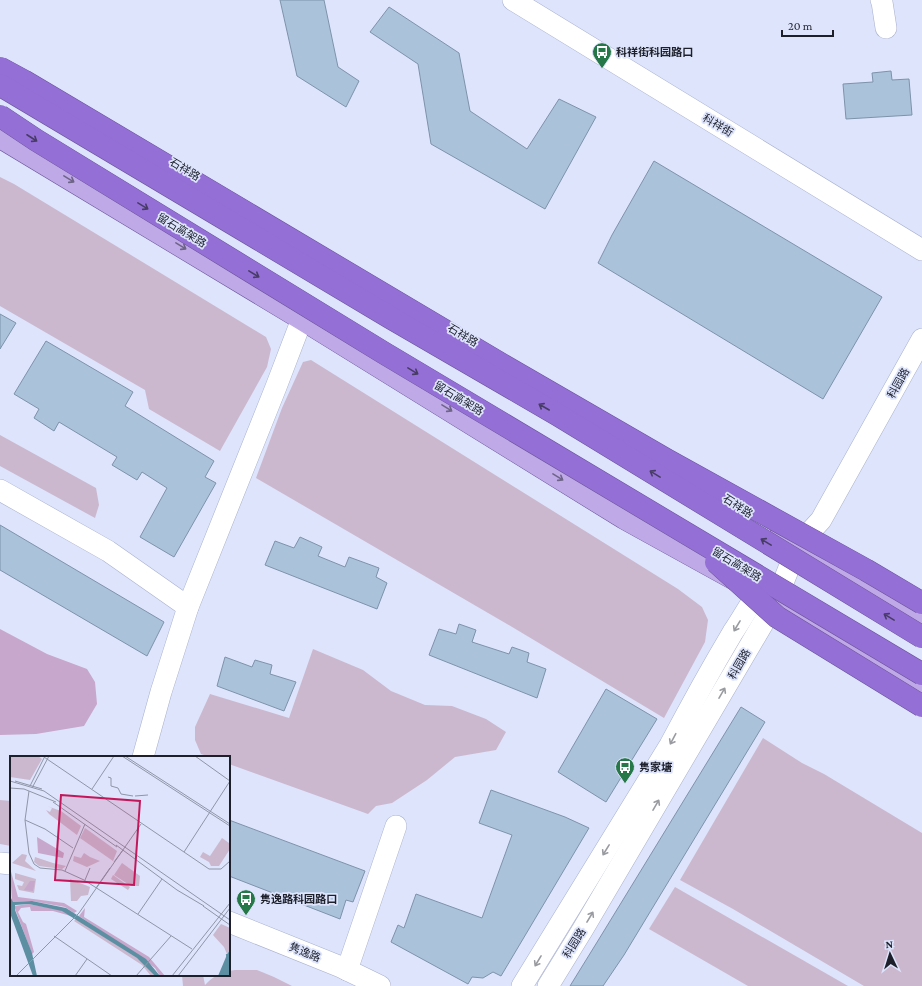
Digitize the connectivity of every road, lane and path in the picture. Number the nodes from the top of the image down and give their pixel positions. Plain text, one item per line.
1 (513, 0) edge
2 (881, 0) edge
3 (886, 28) dead end
4 (0, 56) edge
5 (0, 68) edge
6 (0, 85) edge
7 (0, 116) edge
8 (0, 137) edge
9 (922, 250) edge
10 (302, 319) junction
11 (922, 339) edge
12 (0, 490) edge
13 (679, 529) junction
14 (798, 545) junction
15 (766, 598) junction
16 (922, 603) edge
17 (188, 607) junction
18 (922, 620) edge
19 (922, 637) edge
20 (922, 674) edge
21 (922, 691) edge
22 (922, 706) edge
23 (143, 756) edge
24 (396, 826) dead end
25 (0, 863) edge
26 (10, 864) edge
27 (230, 922) edge
28 (347, 970) junction
29 (380, 986) edge
30 (522, 986) edge
31 (548, 986) edge

1 - 9 street, 科祥街
2 - 3 street
4 - 14 main road, 石祥路
5 - 16 highway, bridge
19 -> 6 highway, bridge
7 -> 13 highway, 留石高架路, bridge
8 -> 10 main road
10 -> 15 main road
10 - 17 street
11 - 14 street, 科园路
12 - 17 street
13 - 20 highway, 留石高架路, bridge
13 - 22 highway, bridge
14 - 15 street, 科园路
14 - 18 main road, 石祥路
15 - 21 main road
15 -> 30 street, 科园路
31 -> 15 street, 科园路
17 - 23 street
24 - 28 street
25 - 26 street
27 - 28 street, 隽逸路
28 - 29 street, 隽逸路

